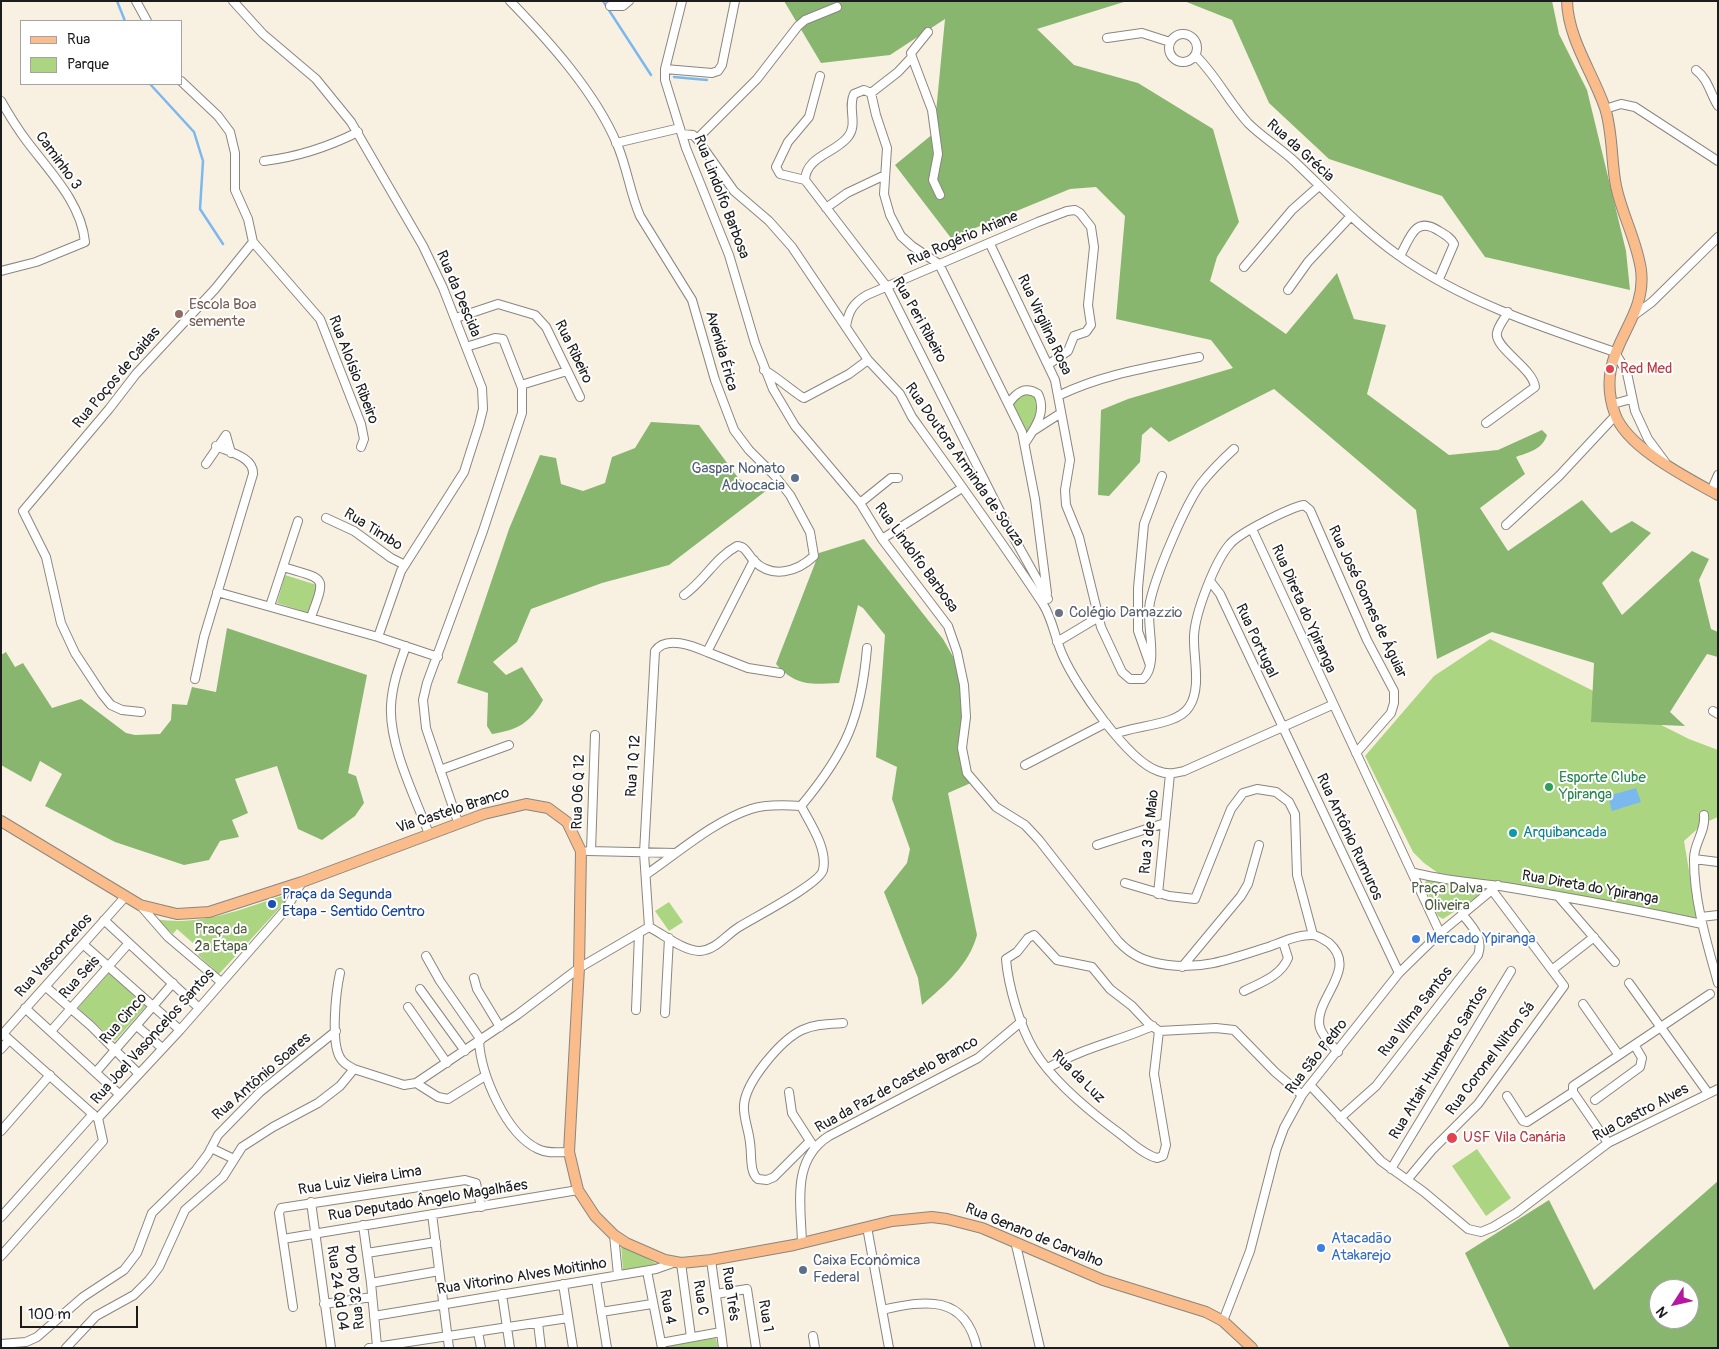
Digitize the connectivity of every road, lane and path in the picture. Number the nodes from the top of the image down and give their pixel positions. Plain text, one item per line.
1 (136, 1) edge
2 (233, 1) edge
3 (510, 1) edge
4 (629, 1) edge
5 (682, 1) edge
6 (735, 1) edge
7 (1567, 1) edge
8 (610, 6) dead end
9 (837, 7) dead end
10 (146, 20) edge
11 (928, 32) dead end
12 (1107, 38) dead end
13 (1170, 42) junction
14 (1195, 55) junction
15 (912, 56) junction
16 (665, 69) junction
17 (1696, 70) dead end
18 (820, 76) dead end
19 (182, 83) edge
20 (871, 93) junction
21 (1, 102) edge
22 (1718, 106) edge
23 (1605, 109) junction
24 (681, 131) junction
25 (358, 132) junction
26 (697, 139) junction
27 (616, 143) junction
28 (264, 161) dead end
29 (1718, 161) edge
30 (885, 175) junction
31 (805, 180) junction
32 (1319, 186) junction
33 (940, 195) dead end
34 (826, 208) junction
35 (1352, 216) junction
36 (1718, 237) edge
37 (253, 242) junction
38 (990, 244) junction
39 (1400, 256) junction
40 (939, 264) junction
41 (1244, 267) dead end
42 (1, 270) edge
43 (1439, 279) junction
44 (887, 287) junction
45 (1288, 290) dead end
46 (1508, 312) junction
47 (1633, 316) junction
48 (456, 318) junction
49 (846, 327) junction
50 (466, 348) junction
51 (1615, 352) junction
52 (1199, 357) dead end
53 (868, 360) junction
54 (1049, 364) junction
55 (764, 370) junction
56 (567, 371) junction
57 (521, 385) junction
58 (1060, 395) junction
59 (580, 397) dead end
60 (1631, 399) junction
61 (1009, 403) junction
62 (1613, 404) junction
63 (1061, 413) junction
64 (1612, 420) junction
65 (1486, 424) dead end
66 (1033, 431) junction
67 (1026, 443) junction
68 (216, 446) junction
69 (361, 447) dead end
70 (1234, 449) dead end
71 (231, 453) junction
72 (206, 464) dead end
73 (1670, 467) junction
74 (1718, 475) edge
75 (1162, 476) dead end
76 (898, 478) dead end
77 (962, 488) junction
78 (1714, 493) edge
79 (860, 503) junction
80 (326, 518) dead end
81 (298, 522) dead end
82 (1506, 525) dead end
83 (1252, 529) junction
84 (882, 539) junction
85 (754, 560) junction
86 (405, 565) junction
87 (283, 567) junction
88 (1210, 581) junction
89 (217, 592) junction
90 (684, 595) dead end
91 (1048, 599) junction
92 (270, 606) junction
93 (1050, 614) junction
94 (311, 617) junction
95 (1098, 618) junction
96 (378, 637) junction
97 (1057, 642) junction
98 (406, 646) junction
99 (867, 648) dead end
100 (707, 652) junction
101 (438, 657) junction
102 (1150, 667) junction
103 (780, 673) dead end
104 (195, 679) dead end
105 (1332, 705) junction
106 (141, 712) dead end
107 (1274, 713) joint
108 (1106, 723) junction
109 (1282, 728) junction
110 (1115, 734) junction
111 (595, 735) dead end
112 (508, 745) dead end
113 (1356, 753) junction
114 (1025, 765) dead end
115 (440, 770) junction
116 (1170, 774) junction
117 (801, 806) junction
118 (1704, 815) dead end
119 (1, 821) edge
120 (458, 822) junction
121 (1165, 823) junction
122 (429, 834) junction
123 (1097, 845) dead end
124 (1259, 845) dead end
125 (586, 851) junction
126 (644, 853) junction
127 (676, 853) junction
128 (1694, 859) junction
129 (1718, 862) edge
130 (1412, 872) junction
131 (647, 874) junction
132 (302, 882) junction
133 (1125, 883) dead end
134 (1495, 888) junction
135 (1158, 894) junction
136 (1558, 896) junction
137 (125, 897) junction
138 (140, 905) junction
139 (1462, 914) junction
140 (1718, 916) edge
141 (104, 920) junction
142 (1701, 920) junction
143 (649, 927) junction
144 (1440, 933) junction
145 (639, 934) junction
146 (1313, 935) junction
147 (1594, 937) junction
148 (669, 938) junction
149 (1283, 942) junction
150 (129, 943) junction
151 (84, 945) junction
152 (426, 956) dead end
153 (1615, 962) dead end
154 (110, 967) junction
155 (1182, 967) junction
156 (579, 968) junction
157 (1552, 970) junction
158 (1511, 971) dead end
159 (340, 973) dead end
160 (1399, 973) junction
161 (474, 978) dead end
162 (221, 982) junction
163 (173, 983) junction
164 (1629, 983) dead end
165 (1718, 983) edge
166 (46, 987) junction
167 (420, 989) dead end
168 (1244, 991) dead end
169 (1710, 994) dead end
170 (1583, 1004) dead end
171 (154, 1006) junction
172 (408, 1007) dead end
173 (25, 1008) junction
174 (200, 1008) junction
175 (71, 1009) junction
176 (636, 1010) dead end
177 (665, 1013) dead end
178 (1022, 1021) junction
179 (843, 1023) dead end
180 (137, 1026) junction
181 (500, 1026) junction
182 (1662, 1027) junction
183 (1156, 1028) junction
184 (180, 1030) junction
185 (51, 1031) junction
186 (336, 1031) junction
187 (5, 1037) edge
188 (480, 1040) junction
189 (1635, 1046) junction
190 (162, 1048) junction
191 (1, 1049) edge
192 (115, 1050) junction
193 (464, 1051) junction
194 (1338, 1052) junction
195 (1618, 1054) junction
196 (447, 1063) junction
197 (1048, 1068) junction
198 (354, 1069) junction
199 (96, 1072) junction
200 (139, 1074) junction
201 (50, 1075) junction
202 (485, 1076) junction
203 (416, 1083) junction
204 (1310, 1086) junction
205 (1718, 1089) edge
206 (789, 1092) dead end
207 (1573, 1092) junction
208 (1708, 1093) junction
209 (119, 1094) junction
210 (1302, 1095) junction
211 (1507, 1096) dead end
212 (1595, 1100) dead end
213 (96, 1116) junction
214 (1340, 1118) junction
215 (1, 1131) edge
216 (1608, 1143) junction
217 (812, 1144) junction
218 (211, 1148) junction
219 (569, 1152) junction
220 (234, 1159) junction
221 (1391, 1169) junction
222 (1407, 1180) junction
223 (578, 1190) junction
224 (311, 1202) junction
225 (481, 1207) junction
226 (432, 1214) junction
227 (1, 1217) edge
228 (363, 1225) junction
229 (867, 1227) junction
230 (316, 1233) junction
231 (614, 1235) junction
232 (283, 1239) junction
233 (436, 1242) junction
234 (802, 1243) junction
235 (1016, 1245) junction
236 (367, 1253) junction
237 (1, 1256) edge
238 (711, 1260) junction
239 (677, 1263) junction
240 (647, 1270) junction
241 (440, 1271) junction
242 (618, 1275) junction
243 (596, 1279) junction
244 (371, 1283) junction
245 (563, 1284) junction
246 (502, 1294) junction
247 (716, 1294) junction
248 (372, 1297) junction
249 (324, 1304) junction
250 (443, 1304) junction
251 (652, 1304) junction
252 (293, 1307) dead end
253 (882, 1310) junction
254 (601, 1312) junction
255 (374, 1316) junction
256 (568, 1318) junction
257 (1223, 1321) junction
258 (538, 1323) junction
259 (507, 1328) junction
260 (478, 1332) junction
261 (721, 1332) junction
262 (447, 1335) junction
263 (813, 1336) dead end
264 (691, 1337) junction
265 (1, 1344) edge
266 (661, 1345) edge
267 (373, 1347) edge
268 (66, 1348) edge
269 (331, 1348) edge
270 (449, 1348) edge
271 (481, 1348) edge
272 (510, 1348) edge
273 (541, 1348) edge
274 (573, 1348) edge
275 (607, 1348) edge
276 (724, 1348) edge
277 (756, 1348) edge
278 (815, 1348) edge
279 (889, 1348) edge
280 (977, 1348) edge
281 (1040, 1348) edge
282 (1252, 1348) edge

1 - 10 street
2 - 25 street, Rua da Descida
3 - 27 street
4 - 8 street
5 - 16 street
6 - 16 street
7 - 23 main road
9 - 26 street
11 - 15 street
12 - 13 street
13 - 14 street
13 - 14 street
14 - 32 street, Rua da Grécia
15 - 20 street
15 - 33 street
16 - 24 street, Rua Lindolfo Barbosa
17 - 22 street
18 - 31 street
19 - 37 street, Rua Aloísio Ribeiro
20 - 30 street
20 - 31 street
21 - 42 street, Caminho 3
23 - 29 street
23 - 47 main road
24 - 26 street
24 - 27 street
24 - 55 street, Rua Lindolfo Barbosa
25 - 28 street
25 - 48 street, Rua da Descida
26 - 49 street, Rua Doutora Arminda de Souza
27 - 85 street, Avenida Érica
30 - 34 street
30 - 40 street
31 - 34 street, Rua Peri Ribeiro
32 - 35 street, Rua da Grécia
32 - 41 street
34 - 44 street, Rua Peri Ribeiro
35 - 39 street, Rua da Grécia
35 - 45 street
36 - 47 street
37 - 69 street, Rua Aloísio Ribeiro
37 - 106 street, Rua Poços de Caidas
38 - 40 street, Rua Rogério Ariane
38 - 54 street, Rua Virgilina Rosa
38 - 54 street, Rua Rogério Ariane
39 - 43 street, Rua da Grécia
39 - 43 street
40 - 44 street, Rua Rogério Ariane
40 - 61 street
43 - 46 street, Rua da Grécia
44 - 49 street, Rua Rogério Ariane
44 - 91 street, Rua Peri Ribeiro
46 - 51 street, Rua da Grécia
46 - 65 street
47 - 51 main road
48 - 50 street, Rua da Descida
48 - 56 street, Rua Ribeiro
49 - 53 street, Rua Doutora Arminda de Souza
50 - 57 street
50 - 86 street, Rua da Descida
51 - 60 street
51 - 62 main road
52 - 58 street
53 - 55 street
53 - 77 street, Rua Doutora Arminda de Souza
54 - 58 street, Rua Virgilina Rosa
55 - 79 street, Rua Lindolfo Barbosa
56 - 57 street
56 - 59 street, Rua Ribeiro
57 - 101 street
58 - 63 street, Rua Virgilina Rosa
60 - 62 street
60 - 73 street
61 - 66 street
61 - 67 street
62 - 64 main road
63 - 66 street
63 - 95 street, Rua Virgilina Rosa
64 - 73 main road
64 - 82 street
66 - 67 street
67 - 91 street
68 - 71 street
68 - 71 street
68 - 72 street
70 - 102 street
71 - 89 street
73 - 78 main road
74 - 78 street
75 - 102 street
76 - 79 street
77 - 84 street
77 - 93 street, Rua Doutora Arminda de Souza
79 - 84 street, Rua Lindolfo Barbosa
80 - 86 street, Rua Timbo
81 - 87 street
83 - 88 street
83 - 105 street, Rua Direta do Ypiranga
83 - 113 street, Rua José Gomes de Águiar
84 - 155 street, Rua Lindolfo Barbosa
85 - 90 street
85 - 100 street
86 - 96 street, Rua da Descida
87 - 92 street
87 - 94 street
88 - 107 street, Rua Portugal
88 - 110 street
89 - 92 street
89 - 104 street
91 - 93 street
92 - 94 street
93 - 97 street, Rua Doutora Arminda de Souza
94 - 96 street
95 - 97 street
95 - 102 street, Rua Virgilina Rosa
96 - 98 street
97 - 108 street, Rua Doutora Arminda de Souza
98 - 101 street
98 - 122 street
99 - 117 street
100 - 103 street
100 - 126 street, Rua 1 Q 12
101 - 115 street
105 - 109 street
105 - 113 street, Rua Direta do Ypiranga
107 - 109 street, Rua Antônio Rumuros
108 - 110 street, Rua Doutora Arminda de Souza
108 - 114 street
109 - 116 street
109 - 160 street, Rua Antônio Rumuros
110 - 116 street, Rua Doutora Arminda de Souza
111 - 125 street, Rua 06 Q 12
112 - 115 street
113 - 130 street, Rua Direta do Ypiranga
115 - 120 street
116 - 121 street, Rua 3 de Maio
117 - 127 street
117 - 148 street
118 - 128 street
119 - 137 main road, Via Castelo Branco
120 - 122 main road, Via Castelo Branco
120 - 125 main road, Via Castelo Branco
121 - 123 street
121 - 135 street, Rua 3 de Maio
122 - 132 main road, Via Castelo Branco
124 - 155 street
125 - 126 street
125 - 156 main road, Via Castelo Branco
126 - 127 street
126 - 131 street, Rua 1 Q 12
127 - 131 street
128 - 129 street
128 - 142 street
130 - 134 street, Rua Direta do Ypiranga
130 - 144 street, Rua Direta do Ypiranga
131 - 143 street, Rua 1 Q 12
132 - 138 main road, Via Castelo Branco
132 - 162 street, Rua Joel Vasoncelos Santos
133 - 135 street
134 - 136 street, Rua Direta do Ypiranga
134 - 139 street, Rua São Pedro
134 - 157 street
135 - 146 street
136 - 142 street, Rua Direta do Ypiranga
136 - 147 street
137 - 138 main road, Via Castelo Branco
137 - 141 street, Rua Vasconcelos
138 - 162 street
139 - 144 street, Rua São Pedro
139 - 214 street, Rua Vilma Santos
140 - 142 street, Rua Direta do Ypiranga
141 - 150 street
141 - 151 street, Rua Vasconcelos
142 - 165 street
143 - 145 street
143 - 148 street
144 - 160 street, Rua São Pedro
145 - 156 street
145 - 176 street
146 - 149 street, Rua Lindolfo Barbosa
146 - 194 street
147 - 153 street
147 - 157 street
148 - 177 street
149 - 155 street, Rua Lindolfo Barbosa
149 - 168 street
150 - 154 street, Rua Seis
150 - 163 street
151 - 154 street
151 - 166 street, Rua Vasconcelos
152 - 188 street
154 - 171 street
154 - 175 street, Rua Seis
156 - 181 street
156 - 219 main road, Via Castelo Branco
157 - 222 street, Rua Coronel Nilton Sá
158 - 221 street, Rua Altair Humberto Santos
159 - 186 street
160 - 194 street, Rua São Pedro
161 - 181 street
162 - 174 street, Rua Joel Vasoncelos Santos
163 - 171 street, Rua Cinco
163 - 174 street
164 - 182 street
166 - 173 street, Rua Vasconcelos
166 - 175 street
167 - 193 street
169 - 182 street
170 - 195 street
171 - 180 street, Rua Cinco
171 - 184 street
172 - 196 street
173 - 185 street
173 - 187 street, Rua Vasconcelos
174 - 184 street, Rua Joel Vasoncelos Santos
175 - 185 street, Rua Seis
175 - 192 street
178 - 183 street, Rua da Luz
178 - 197 street, Rua da Luz
178 - 217 street, Rua da Paz de Castelo Branco
179 - 217 street
180 - 190 street
180 - 192 street, Rua Cinco
181 - 188 street
182 - 189 street
182 - 208 street
183 - 197 street
183 - 197 street, Rua da Luz
183 - 210 street
184 - 190 street, Rua Joel Vasoncelos Santos
185 - 199 street
186 - 198 street
186 - 218 street, Rua Antônio Soares
187 - 191 street, Rua Vasconcelos
187 - 201 street
188 - 193 street
188 - 202 street
189 - 195 street
189 - 212 street
190 - 200 street, Rua Joel Vasoncelos Santos
192 - 199 street, Rua Cinco
192 - 200 street
193 - 196 street
194 - 204 street, Rua São Pedro
195 - 207 street
196 - 203 street
198 - 203 street
198 - 220 street
199 - 209 street
200 - 209 street, Rua Joel Vasoncelos Santos
201 - 213 street
201 - 215 street
202 - 203 street
202 - 219 street
204 - 210 street, Rua São Pedro
204 - 214 street
205 - 208 street, Rua Castro Alves
206 - 217 street
207 - 211 street
207 - 216 street
208 - 216 street, Rua Castro Alves
209 - 213 street, Rua Joel Vasoncelos Santos
210 - 257 street, Rua São Pedro
213 - 227 street, Rua Joel Vasoncelos Santos
213 - 237 street
214 - 221 street
216 - 222 street, Rua Castro Alves
217 - 234 street, Rua da Paz de Castelo Branco
218 - 220 street
218 - 265 street, Rua Antônio Soares
219 - 223 main road, Via Castelo Branco
220 - 268 street
221 - 222 street
223 - 225 street, Rua Deputado Ângelo Magalhães
223 - 231 main road, Via Castelo Branco
224 - 225 street, Rua Luiz Vieira Lima
224 - 230 street, Rua 24 Qd 04
224 - 232 street, Rua Luiz Vieira Lima
225 - 226 street, Rua Deputado Ângelo Magalhães
226 - 228 street, Rua Deputado Ângelo Magalhães
226 - 233 street
228 - 230 street, Rua Deputado Ângelo Magalhães
228 - 236 street, Rua 32 Qd 04
229 - 234 main road, Rua Genaro de Carvalho
229 - 235 main road, Rua Genaro de Carvalho
229 - 253 street
230 - 232 street, Rua Deputado Ângelo Magalhães
230 - 249 street, Rua 24 Qd 04
231 - 239 main road, Via Castelo Branco
231 - 242 street
232 - 252 street
233 - 236 street
233 - 241 street
234 - 238 main road, Rua Genaro de Carvalho
235 - 257 main road, Rua Genaro de Carvalho
235 - 281 street
236 - 244 street, Rua 32 Qd 04
238 - 239 main road, Rua Genaro de Carvalho
238 - 247 street, Rua Três
239 - 240 street, Rua Vitorino Alves Moitinho
239 - 264 street, Rua C
240 - 242 street, Rua Vitorino Alves Moitinho
240 - 251 street, Rua 4
241 - 244 street
241 - 250 street
242 - 243 street, Rua Vitorino Alves Moitinho
243 - 245 street, Rua Vitorino Alves Moitinho
243 - 254 street
244 - 248 street, Rua 32 Qd 04
245 - 246 street, Rua Vitorino Alves Moitinho
245 - 256 street
246 - 250 street, Rua Vitorino Alves Moitinho
246 - 259 street
247 - 261 street, Rua Três
247 - 277 street, Rua 1
248 - 249 street
248 - 255 street, Rua 32 Qd 04
249 - 269 street, Rua 24 Qd 04
250 - 255 street, Rua Vitorino Alves Moitinho
250 - 262 street
251 - 254 street
251 - 266 street, Rua 4
253 - 279 street
253 - 280 street
254 - 275 street
255 - 267 street, Rua 32 Qd 04
256 - 258 street
256 - 274 street
257 - 282 main road, Rua Genaro de Carvalho
258 - 259 street
258 - 273 street
259 - 260 street
259 - 272 street
260 - 262 street
260 - 271 street
261 - 264 street
261 - 276 street, Rua Três
262 - 267 street
262 - 270 street
263 - 278 street
264 - 266 street

